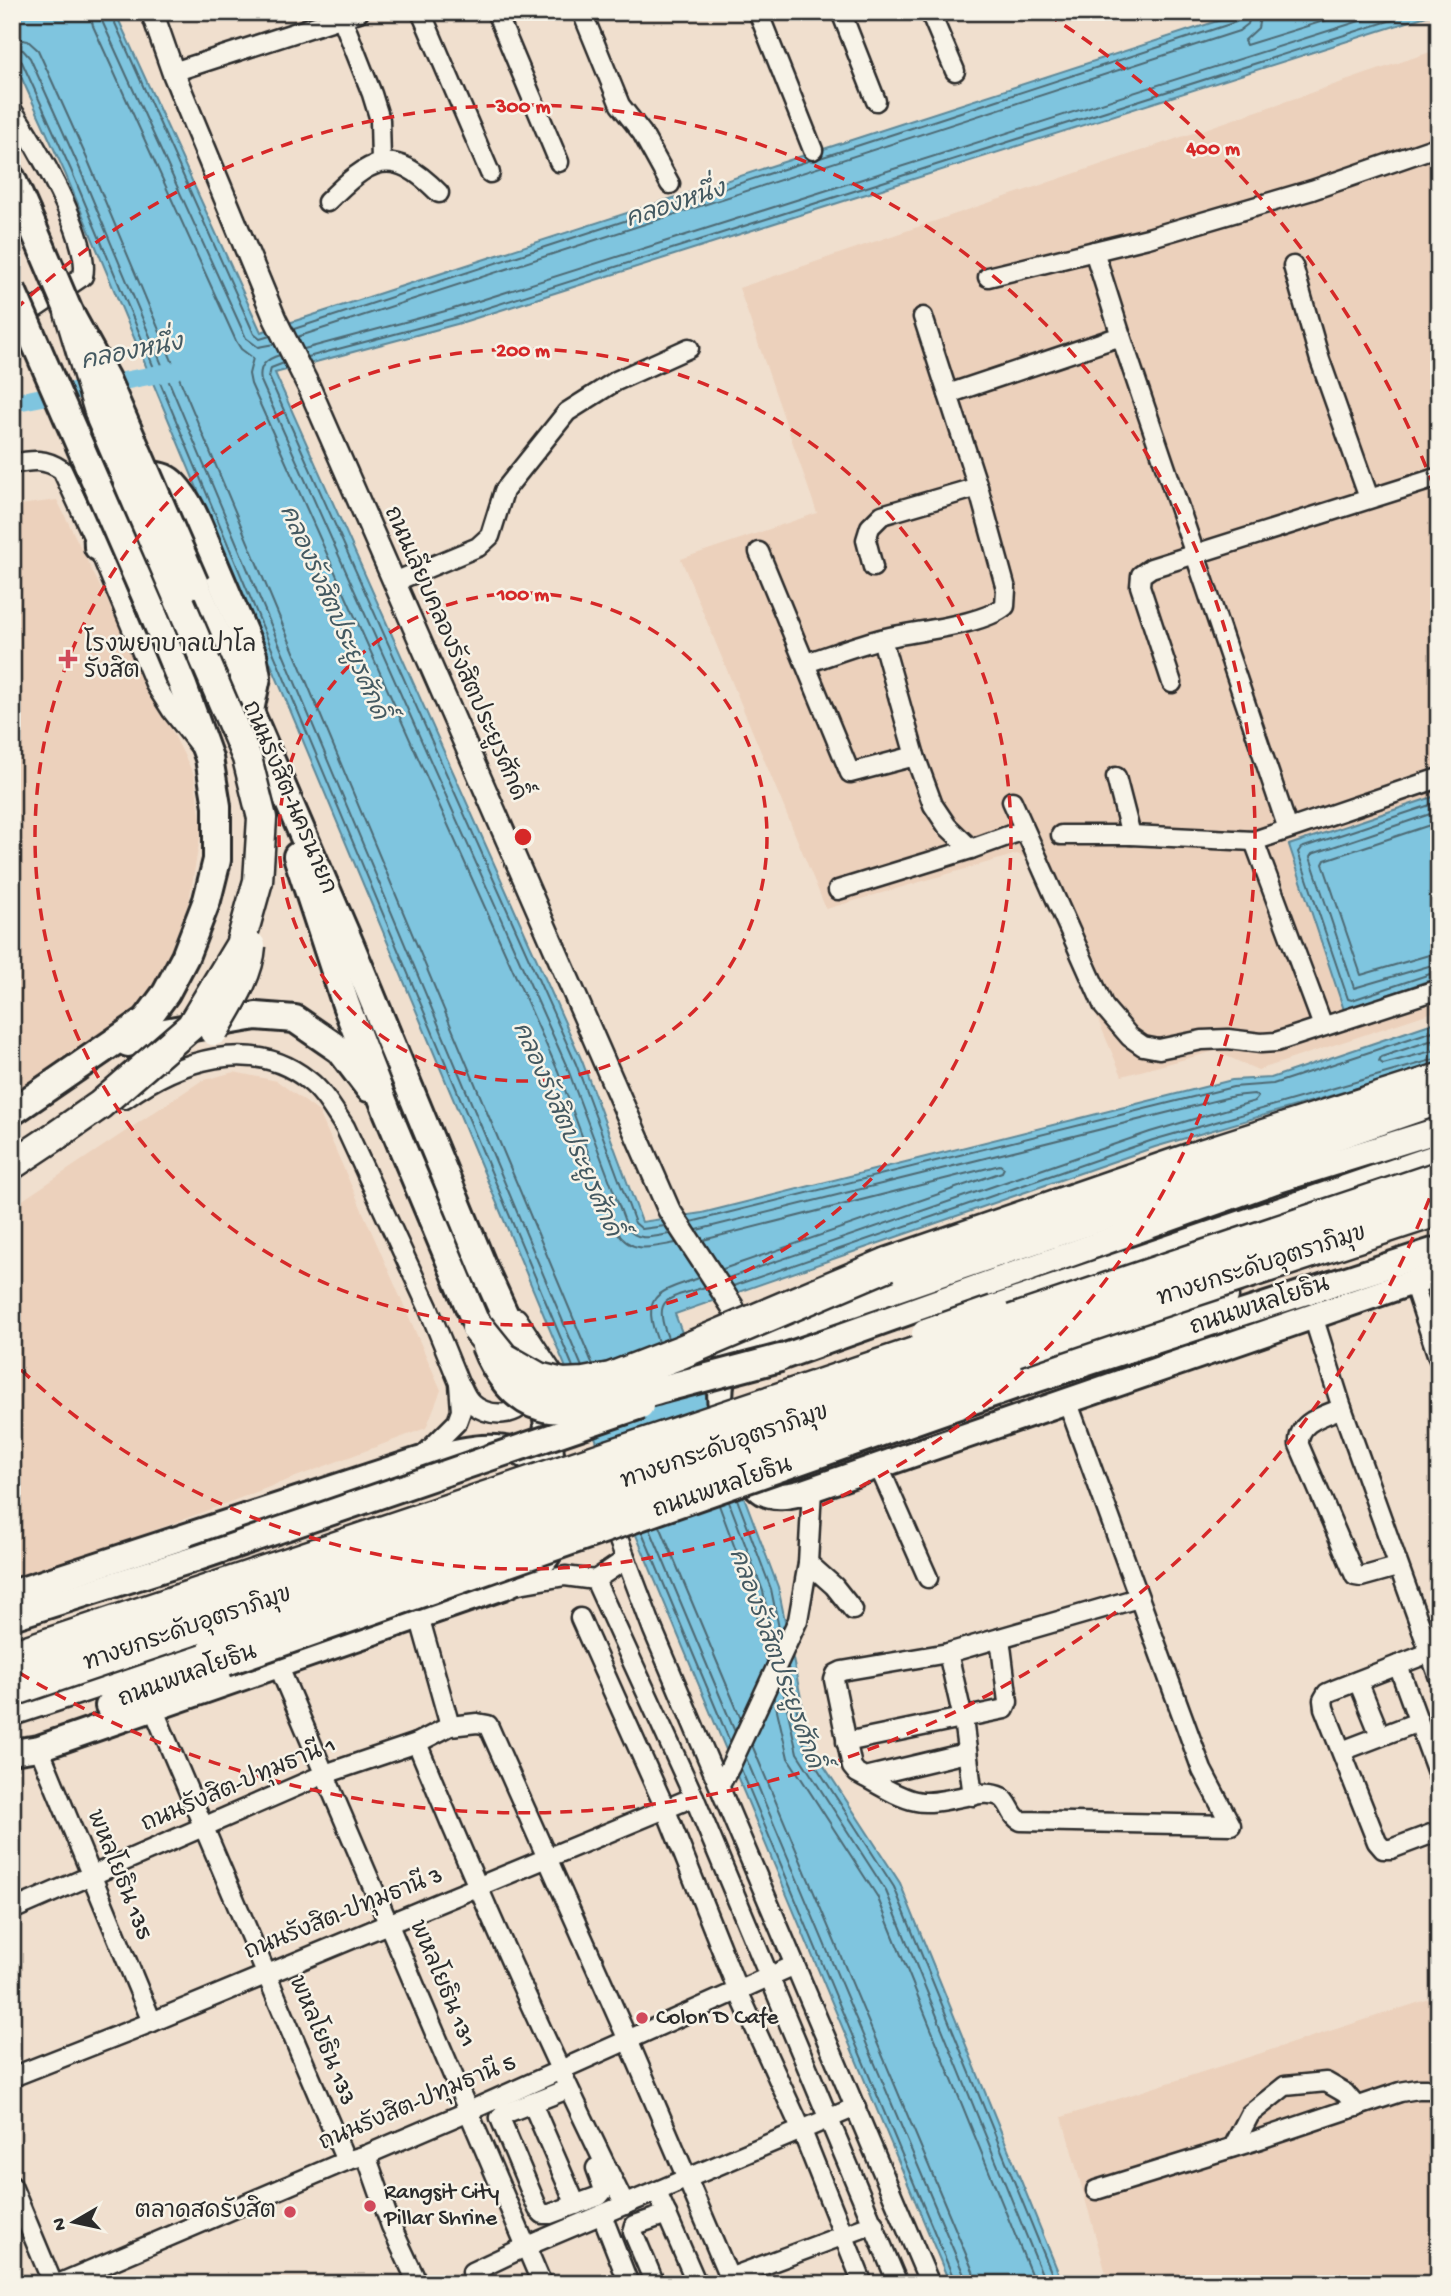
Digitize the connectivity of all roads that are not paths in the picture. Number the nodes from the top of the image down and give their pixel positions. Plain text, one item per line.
1 (152, 12) edge
2 (421, 12) edge
3 (496, 12) edge
4 (582, 12) edge
5 (758, 12) edge
6 (841, 12) edge
7 (930, 12) edge
8 (351, 15) edge
9 (955, 71) dead end
10 (173, 72) junction
11 (876, 101) dead end
12 (12, 110) edge
13 (1438, 149) edge
14 (813, 150) dead end
15 (381, 161) junction
16 (559, 162) dead end
17 (490, 173) dead end
18 (12, 179) edge
19 (670, 184) dead end
20 (439, 193) dead end
21 (327, 202) dead end
22 (1094, 251) junction
23 (1293, 266) dead end
24 (988, 277) dead end
25 (12, 290) edge
26 (69, 312) junction
27 (923, 317) dead end
28 (12, 324) edge
29 (1121, 336) junction
30 (690, 348) dead end
31 (948, 394) junction
32 (12, 464) edge
33 (1439, 477) edge
34 (978, 487) junction
35 (1369, 498) junction
36 (98, 547) junction
37 (759, 552) dead end
38 (1195, 555) junction
39 (873, 567) dead end
40 (394, 582) junction
41 (882, 639) junction
42 (806, 663) junction
43 (1172, 683) dead end
44 (250, 711) junction
45 (262, 740) junction
46 (915, 756) junction
47 (209, 758) junction
48 (1116, 777) dead end
49 (1439, 778) edge
50 (1012, 801) dead end
51 (1288, 829) junction
52 (1024, 830) junction
53 (1061, 835) dead end
54 (1131, 835) junction
55 (1254, 841) junction
56 (971, 849) junction
57 (256, 890) junction
58 (838, 890) dead end
59 (1439, 989) edge
60 (1323, 1026) junction
61 (214, 1031) dead end
62 (99, 1052) junction
63 (1439, 1080) edge
64 (1439, 1102) edge
65 (387, 1111) junction
66 (12, 1112) edge
67 (1439, 1130) edge
68 (1439, 1158) edge
69 (12, 1165) edge
70 (1439, 1178) edge
71 (12, 1181) edge
72 (1439, 1209) edge
73 (1439, 1223) edge
74 (1439, 1250) edge
75 (484, 1269) junction
76 (1439, 1273) edge
77 (1413, 1282) junction
78 (992, 1296) junction
79 (1314, 1316) junction
80 (478, 1328) junction
81 (749, 1342) junction
82 (1438, 1357) edge
83 (780, 1358) junction
84 (527, 1364) junction
85 (1010, 1378) junction
86 (459, 1383) junction
87 (1068, 1402) junction
88 (1342, 1408) junction
89 (419, 1460) junction
90 (879, 1467) junction
91 (812, 1489) junction
92 (553, 1493) junction
93 (626, 1559) junction
94 (808, 1563) junction
95 (1397, 1567) junction
96 (195, 1572) junction
97 (928, 1578) dead end
98 (595, 1580) junction
99 (503, 1587) junction
100 (12, 1593) edge
101 (79, 1596) junction
102 (1138, 1598) junction
103 (12, 1610) edge
104 (853, 1610) dead end
105 (419, 1616) junction
106 (12, 1617) edge
107 (580, 1618) dead end
108 (1000, 1638) junction
109 (12, 1646) edge
110 (948, 1653) junction
111 (1429, 1653) junction
112 (220, 1654) junction
113 (12, 1657) edge
114 (278, 1665) junction
115 (1398, 1665) junction
116 (1439, 1678) edge
117 (1358, 1681) junction
118 (12, 1690) edge
119 (153, 1708) junction
120 (12, 1711) edge
121 (963, 1719) junction
122 (1418, 1722) junction
123 (450, 1726) junction
124 (1380, 1735) junction
125 (12, 1742) edge
126 (846, 1742) junction
127 (417, 1743) junction
128 (39, 1748) junction
129 (1342, 1751) junction
130 (12, 1752) edge
131 (966, 1753) junction
132 (325, 1774) junction
133 (865, 1777) junction
134 (1439, 1778) edge
135 (720, 1785) junction
136 (973, 1796) junction
137 (694, 1797) junction
138 (666, 1808) junction
139 (204, 1827) junction
140 (1439, 1831) edge
141 (548, 1858) junction
142 (92, 1875) junction
143 (477, 1887) junction
144 (12, 1910) edge
145 (388, 1923) junction
146 (795, 1965) junction
147 (266, 1974) junction
148 (771, 1976) junction
149 (738, 1991) junction
150 (152, 2022) junction
151 (628, 2040) junction
152 (556, 2073) junction
153 (12, 2077) edge
154 (1439, 2089) edge
155 (560, 2092) junction
156 (532, 2104) junction
157 (856, 2107) junction
158 (1357, 2107) junction
159 (469, 2111) junction
160 (831, 2119) junction
161 (802, 2131) junction
162 (1233, 2147) junction
163 (366, 2155) junction
164 (346, 2161) junction
165 (686, 2180) junction
166 (12, 2186) edge
167 (1096, 2190) dead end
168 (657, 2192) junction
169 (576, 2205) junction
170 (625, 2205) junction
171 (667, 2214) junction
172 (602, 2215) junction
173 (874, 2224) junction
174 (845, 2236) junction
175 (527, 2246) junction
176 (472, 2272) dead end
177 (731, 2281) edge
178 (56, 2284) edge
179 (418, 2284) edge
180 (542, 2284) edge
181 (629, 2284) edge
182 (655, 2284) edge
183 (697, 2284) edge
184 (863, 2284) edge
185 (898, 2284) edge
186 (930, 2284) edge

1 - 10 street, ถนนเลียบคลองรังสิตประยูรศักดิ์
2 - 17 street
3 - 16 street
4 - 19 street
5 - 14 street
6 - 11 street
7 - 9 street
8 - 10 street
8 - 15 street
10 - 40 street, ถนนเลียบคลองรังสิตประยูรศักดิ์
12 - 28 street
13 - 22 street
15 - 20 street
15 - 21 street
18 - 26 main road, ถนนรังสิต-นครนายก, bridge
22 - 24 street
22 - 29 street
23 - 35 street
25 - 47 main road, bridge
26 - 44 main road, ถนนรังสิต-นครนายก, bridge
26 - 57 highway, bridge
27 - 31 street
29 - 31 street
29 - 38 street
30 - 40 street
31 - 34 street
32 - 36 street
33 - 35 street
34 - 39 street
34 - 41 street
35 - 38 street
36 - 44 main road
36 - 47 street
37 - 42 street
38 - 43 street
38 - 51 street
40 - 81 street, ถนนเลียบคลองรังสิตประยูรศักดิ์
41 - 42 street
41 - 46 street
42 - 46 street
44 - 45 main road, ถนนรังสิต-นครนายก
45 - 65 main road
45 - 75 main road, ถนนรังสิต-นครนายก
46 - 56 street
47 - 62 main road
48 - 54 street
49 - 51 street
50 - 52 street
51 - 55 street
52 - 56 street
52 - 60 street
53 - 54 street
54 - 55 street
55 - 60 street
56 - 58 street
57 - 61 highway, bridge
57 - 69 highway, bridge
59 - 60 street
62 - 65 main road
62 - 66 main road
63 - 80 highway, bridge
64 - 81 main road
65 - 80 main road
67 - 78 main road
68 - 78 highway
70 - 113 highway, ทางยกระดับอุตราภิมุข, bridge
71 - 86 street
72 - 118 highway, ทางยกระดับอุตราภิมุข, bridge
73 - 85 highway, ถนนพหลโยธิน
74 - 85 main road, ถนนพหลโยธิน
75 - 84 main road, ถนนรังสิต-นครนายก
75 - 93 street
76 - 77 main road
77 - 79 main road
77 - 82 street
78 - 83 main road
78 - 96 highway, bridge
79 - 87 main road
79 - 88 street
80 - 83 main road, bridge
81 - 91 main road
83 - 96 main road, bridge
84 - 86 street
84 - 92 main road, ถนนรังสิต-นครนายก
85 - 112 highway, ถนนพหลโยธิน, bridge
86 - 89 street
87 - 90 main road
87 - 102 street
88 - 95 street
88 - 95 street
89 - 92 main road
89 - 100 main road
90 - 91 main road
90 - 97 street
91 - 94 street
92 - 99 main road
93 - 98 street
93 - 135 street
94 - 104 street
94 - 135 street
95 - 111 street
96 - 101 main road
96 - 109 highway
98 - 99 street
98 - 137 street
99 - 105 main road
101 - 103 main road
101 - 106 main road
102 - 108 street
102 - 136 street
105 - 114 main road
105 - 123 street
107 - 138 street
108 - 110 street
108 - 121 street
110 - 121 street
110 - 126 street
111 - 115 street
111 - 116 street
112 - 120 highway, ถนนพหลโยธิน
112 - 125 main road, ถนนพหลโยธิน
114 - 119 main road
114 - 132 street, พหลโยธิน 131
115 - 117 street
115 - 122 street
117 - 124 street
117 - 129 street
119 - 128 main road
119 - 139 street, พหลโยธิน 133
121 - 126 street
121 - 131 street
122 - 124 street
122 - 134 street
123 - 127 street, ถนนรังสิต-ปทุมธานี 1
123 - 141 street, ถนนรังสิต-ปทุมธานี 1
124 - 129 street
126 - 133 street
127 - 132 street, ถนนรังสิต-ปทุมธานี 1
127 - 143 street
128 - 130 main road
128 - 142 street, พหลโยธิน 135
129 - 140 street
131 - 133 street
131 - 136 street
132 - 139 street, ถนนรังสิต-ปทุมธานี 1
132 - 145 street, พหลโยธิน 131
133 - 136 street
135 - 146 street
137 - 138 street, ถนนรังสิต-ปทุมธานี 3
137 - 148 street
138 - 141 street, ถนนรังสิต-ปทุมธานี 3
138 - 149 street
139 - 142 street, ถนนรังสิต-ปทุมธานี 1
139 - 147 street, พหลโยธิน 133
141 - 143 street, ถนนรังสิต-ปทุมธานี 3
141 - 151 street
142 - 144 street, ถนนรังสิต-ปทุมธานี 1
142 - 150 street, พหลโยธิน 135
143 - 145 street, ถนนรังสิต-ปทุมธานี 3
143 - 152 street
145 - 147 street, ถนนรังสิต-ปทุมธานี 3
145 - 159 street, พหลโยธิน 131
146 - 148 street, ถนนรังสิต-ปทุมธานี 5
146 - 157 street
147 - 150 street, ถนนรังสิต-ปทุมธานี 3
147 - 164 street, พหลโยธิน 133
148 - 149 street, ถนนรังสิต-ปทุมธานี 5
148 - 160 street
149 - 151 street, ถนนรังสิต-ปทุมธานี 5
149 - 161 street
150 - 153 street, ถนนรังสิต-ปทุมธานี 3
151 - 152 street, ถนนรังสิต-ปทุมธานี 5
151 - 165 street
152 - 155 street
152 - 159 street, ถนนรังสิต-ปทุมธานี 5
152 - 170 street
154 - 158 street
155 - 156 street
155 - 169 street
156 - 169 street
156 - 169 street
157 - 160 street
157 - 186 street
158 - 162 street
158 - 162 street
159 - 163 street, ถนนรังสิต-ปทุมธานี 5
159 - 175 street, พหลโยธิน 131
160 - 161 street
160 - 173 street
161 - 165 street
161 - 174 street
162 - 167 street
163 - 164 street, ถนนรังสิต-ปทุมธานี 5
163 - 179 street
164 - 178 street, ถนนรังสิต-ปทุมธานี 5
165 - 168 street
165 - 177 street
166 - 178 street
168 - 170 street
168 - 171 street
170 - 172 street
171 - 182 street
171 - 183 street
172 - 175 street
172 - 181 street
173 - 174 street
173 - 185 street
174 - 177 street
174 - 184 street
175 - 176 street
175 - 180 street, พหลโยธิน 131

